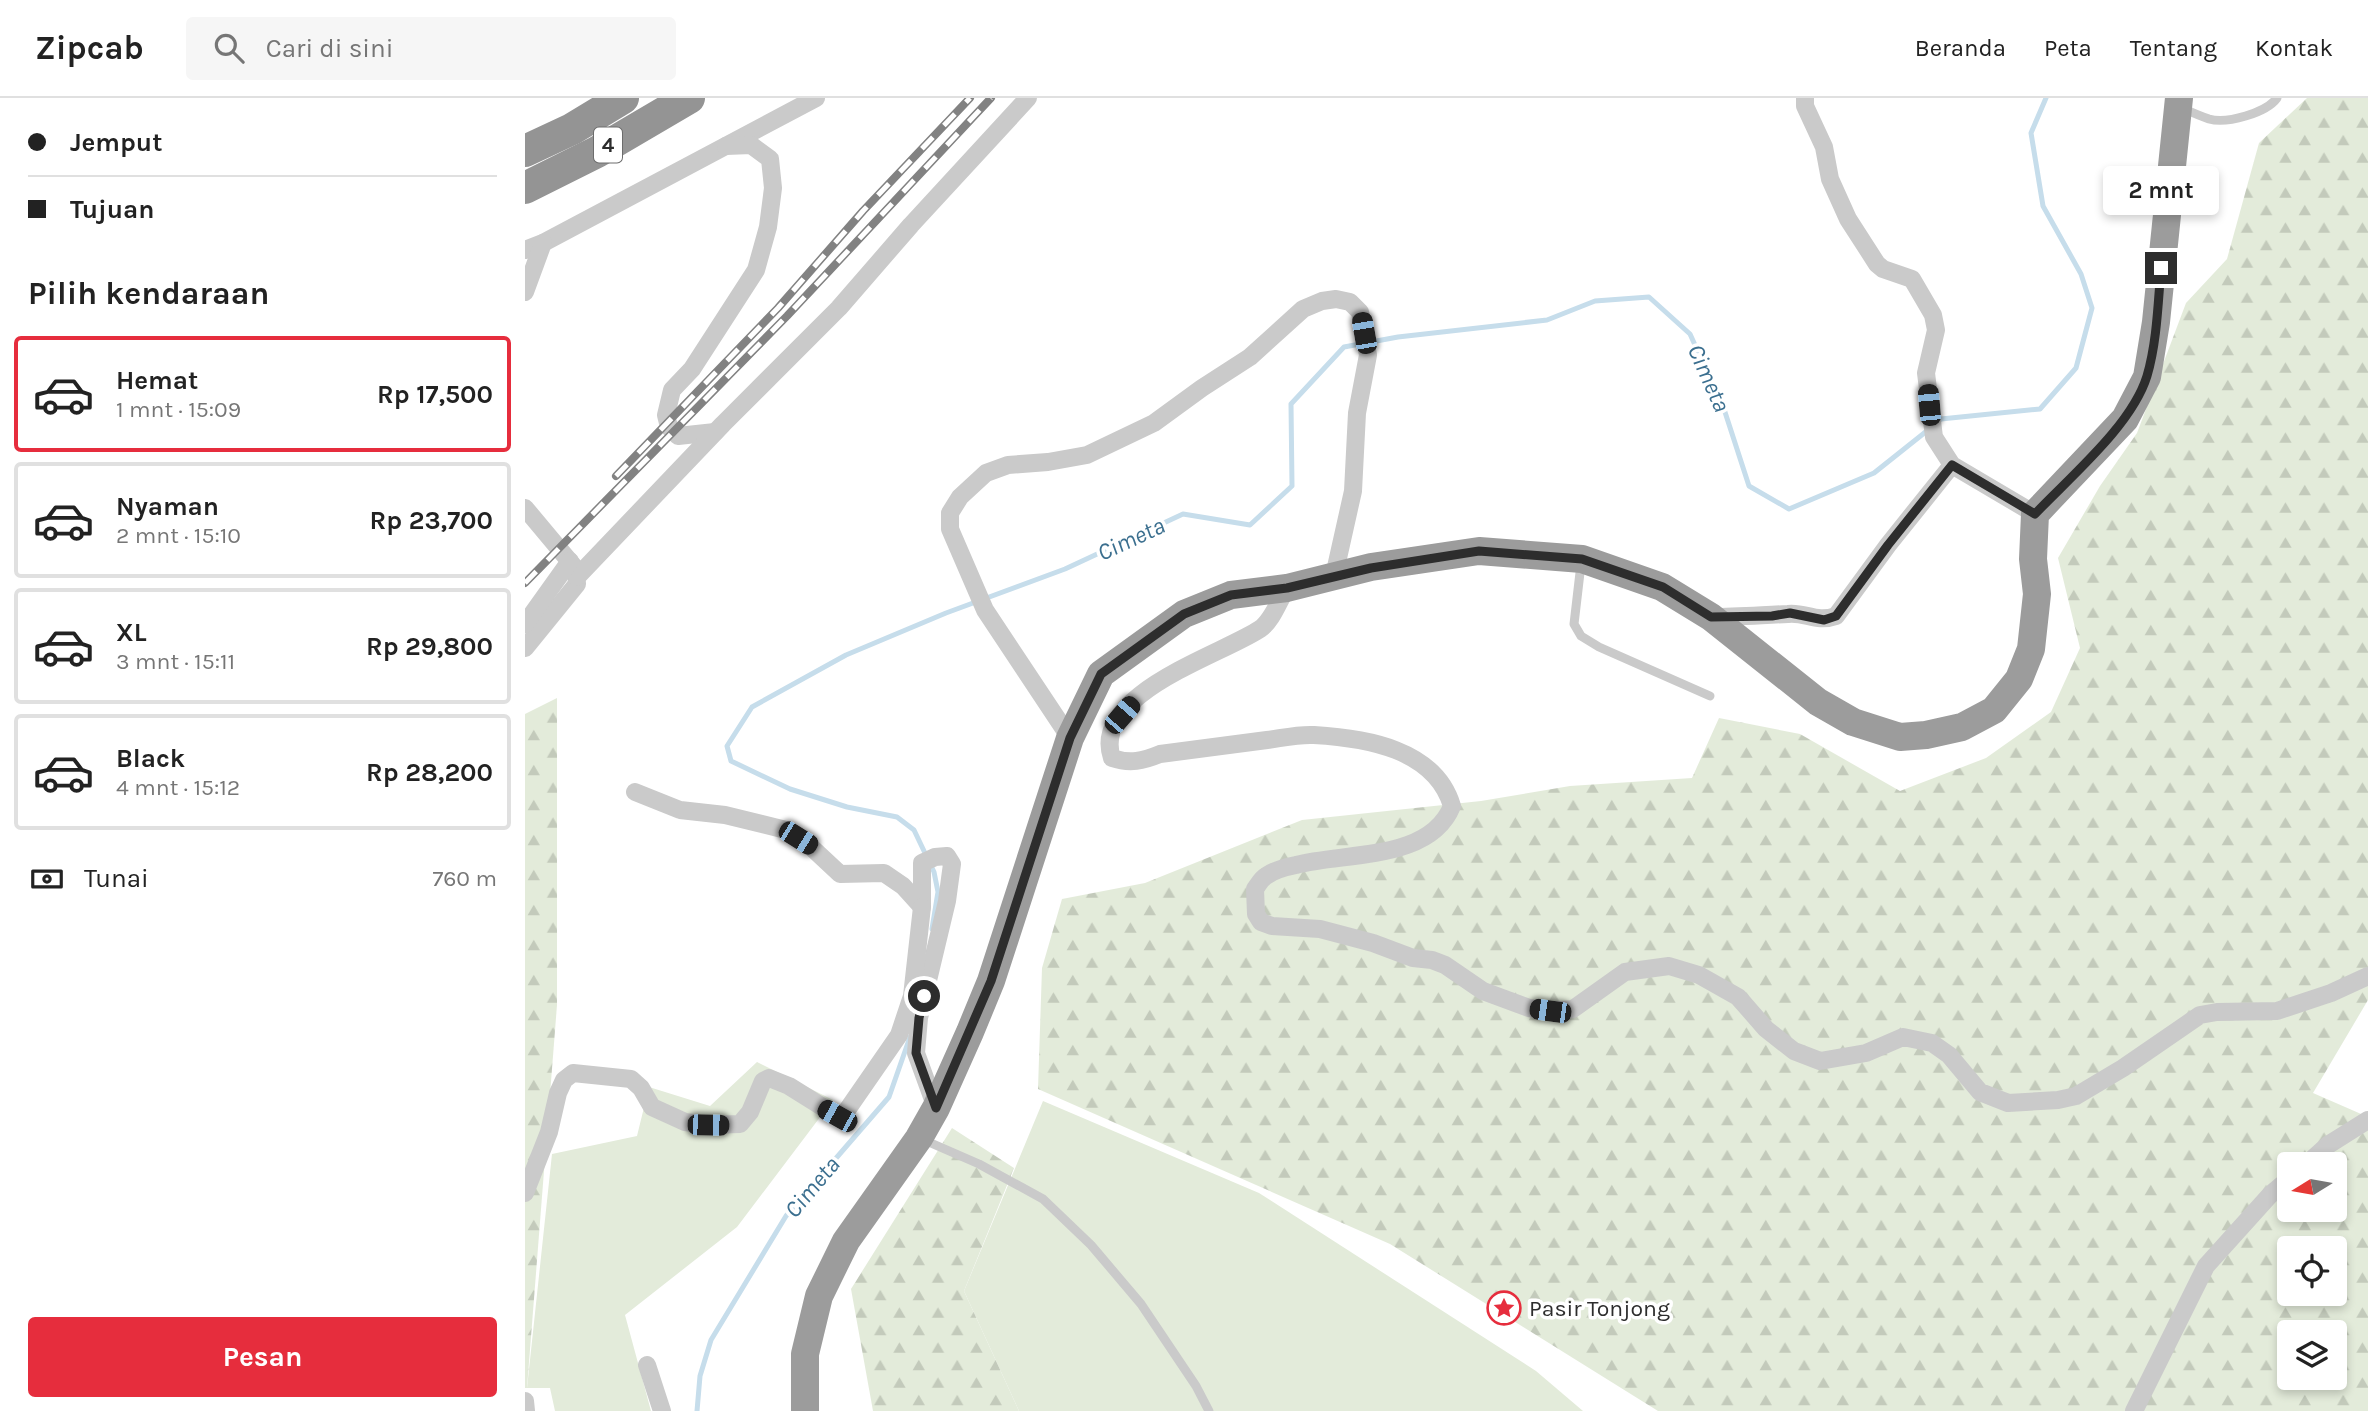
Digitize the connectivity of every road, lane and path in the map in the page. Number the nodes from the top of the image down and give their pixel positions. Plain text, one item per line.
1 (623, 98) edge
2 (689, 98) edge
3 (816, 98) edge
4 (1028, 98) edge
5 (1805, 98) edge
6 (2277, 98) edge
7 (2178, 102) edge
8 (726, 146) junction
9 (525, 150) edge
10 (525, 188) edge
11 (543, 243) junction
12 (525, 250) edge
13 (525, 292) edge
14 (715, 432) junction
15 (1952, 465) junction
16 (525, 508) edge
17 (2035, 514) junction
18 (1582, 559) junction
19 (574, 569) junction
20 (1334, 576) junction
21 (1287, 588) junction
22 (1711, 617) junction
23 (525, 624) edge
24 (525, 648) edge
25 (1710, 696) dead end
26 (1070, 738) junction
27 (635, 792) dead end
28 (922, 907) junction
29 (2368, 976) edge
30 (936, 1108) junction
31 (2368, 1120) edge
32 (919, 1138) junction
33 (2320, 1152) edge
34 (2277, 1189) edge
35 (525, 1193) edge
36 (647, 1365) dead end
37 (525, 1401) edge
38 (526, 1411) edge
39 (662, 1411) edge
40 (805, 1411) edge
41 (1209, 1411) edge
42 (2133, 1411) edge

1 - 9 highway, 4
2 - 10 highway, 4
3 - 8 street
4 - 14 street
5 - 15 street
6 - 7 lane
7 - 17 highway
8 - 11 street
8 - 14 street
11 - 12 street
11 - 13 street
14 - 19 street
15 - 17 street
15 - 22 street
16 - 19 street
17 - 22 highway
18 - 20 highway
18 - 22 highway
18 - 25 lane
19 - 23 street
19 - 24 street
20 - 21 highway
20 - 26 street
21 - 26 highway
21 - 29 street
26 - 30 highway
27 - 28 street
28 - 30 street
28 - 35 street
30 - 32 highway
31 - 33 street
32 - 40 highway
32 - 41 lane
34 - 42 street
36 - 39 street
37 - 38 street

